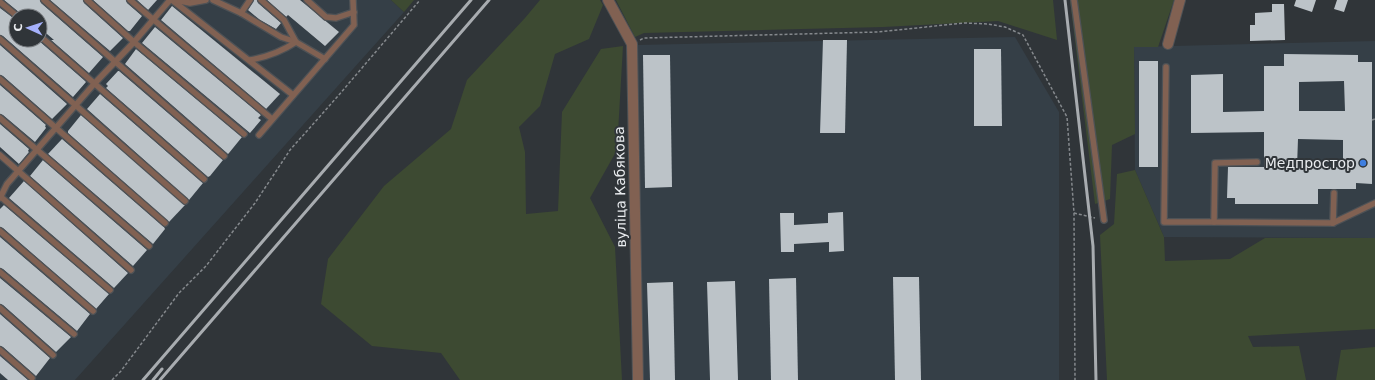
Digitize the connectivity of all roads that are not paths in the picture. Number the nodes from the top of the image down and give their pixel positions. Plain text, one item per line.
1 (44, 0) edge
2 (87, 0) edge
3 (130, 0) edge
4 (172, 0) edge
5 (206, 0) edge
6 (213, 0) edge
7 (250, 0) edge
8 (261, 0) edge
9 (307, 0) edge
10 (353, 0) edge
11 (608, 0) edge
12 (1074, 0) edge
13 (1180, 0) edge
14 (0, 2) edge
15 (8, 9) edge
16 (354, 12) junction
17 (241, 13) junction
18 (152, 20) junction
19 (0, 39) edge
20 (134, 42) junction
21 (296, 42) junction
22 (48, 43) edge
23 (1168, 44) dead end
24 (325, 59) junction
25 (250, 60) junction
26 (115, 63) junction
27 (1166, 67) dead end
28 (0, 79) edge
29 (94, 84) junction
30 (293, 95) junction
31 (76, 106) junction
32 (0, 118) edge
33 (272, 120) junction
34 (56, 128) junction
35 (244, 134) dead end
36 (259, 135) dead end
37 (37, 150) junction
38 (0, 155) edge
39 (224, 156) dead end
40 (1258, 162) dead end
41 (18, 172) junction
42 (204, 179) dead end
43 (7, 184) junction
44 (0, 187) edge
45 (1334, 193) dead end
46 (1, 197) edge
47 (185, 201) dead end
48 (1375, 203) edge
49 (1104, 220) road end
50 (1214, 222) junction
51 (165, 223) dead end
52 (1333, 223) junction
53 (0, 231) edge
54 (149, 246) dead end
55 (131, 270) dead end
56 (0, 272) edge
57 (110, 290) dead end
58 (0, 308) edge
59 (93, 311) dead end
60 (74, 334) dead end
61 (0, 350) edge
62 (53, 355) dead end
63 (32, 378) dead end
64 (638, 380) edge

1 - 26 lane
2 - 20 lane
3 - 18 lane
4 - 5 lane
4 - 18 lane
4 - 25 lane
6 - 17 lane
7 - 17 lane
8 - 21 lane
9 - 16 lane
10 - 16 lane
11 - 64 street, вуліца Кабякова
12 - 49 lane
13 - 23 street
14 - 15 lane
16 - 24 lane
17 - 21 lane
18 - 20 lane
18 - 33 lane
19 - 31 lane
20 - 26 lane
20 - 35 lane
21 - 24 lane
21 - 25 lane
22 - 29 lane
24 - 30 lane
25 - 30 lane
26 - 29 lane
26 - 39 lane
27 - 50 lane
28 - 34 lane
29 - 31 lane
29 - 42 lane
30 - 33 lane
31 - 34 lane
31 - 47 lane
32 - 37 lane
33 - 36 lane
34 - 37 lane
34 - 51 lane
37 - 41 lane
37 - 54 lane
38 - 41 lane
40 - 50 lane
41 - 43 lane
41 - 55 lane
43 - 44 lane
43 - 46 lane
45 - 52 lane
46 - 57 lane
48 - 52 lane
50 - 52 lane
53 - 59 lane
56 - 60 lane
58 - 62 lane
61 - 63 lane

